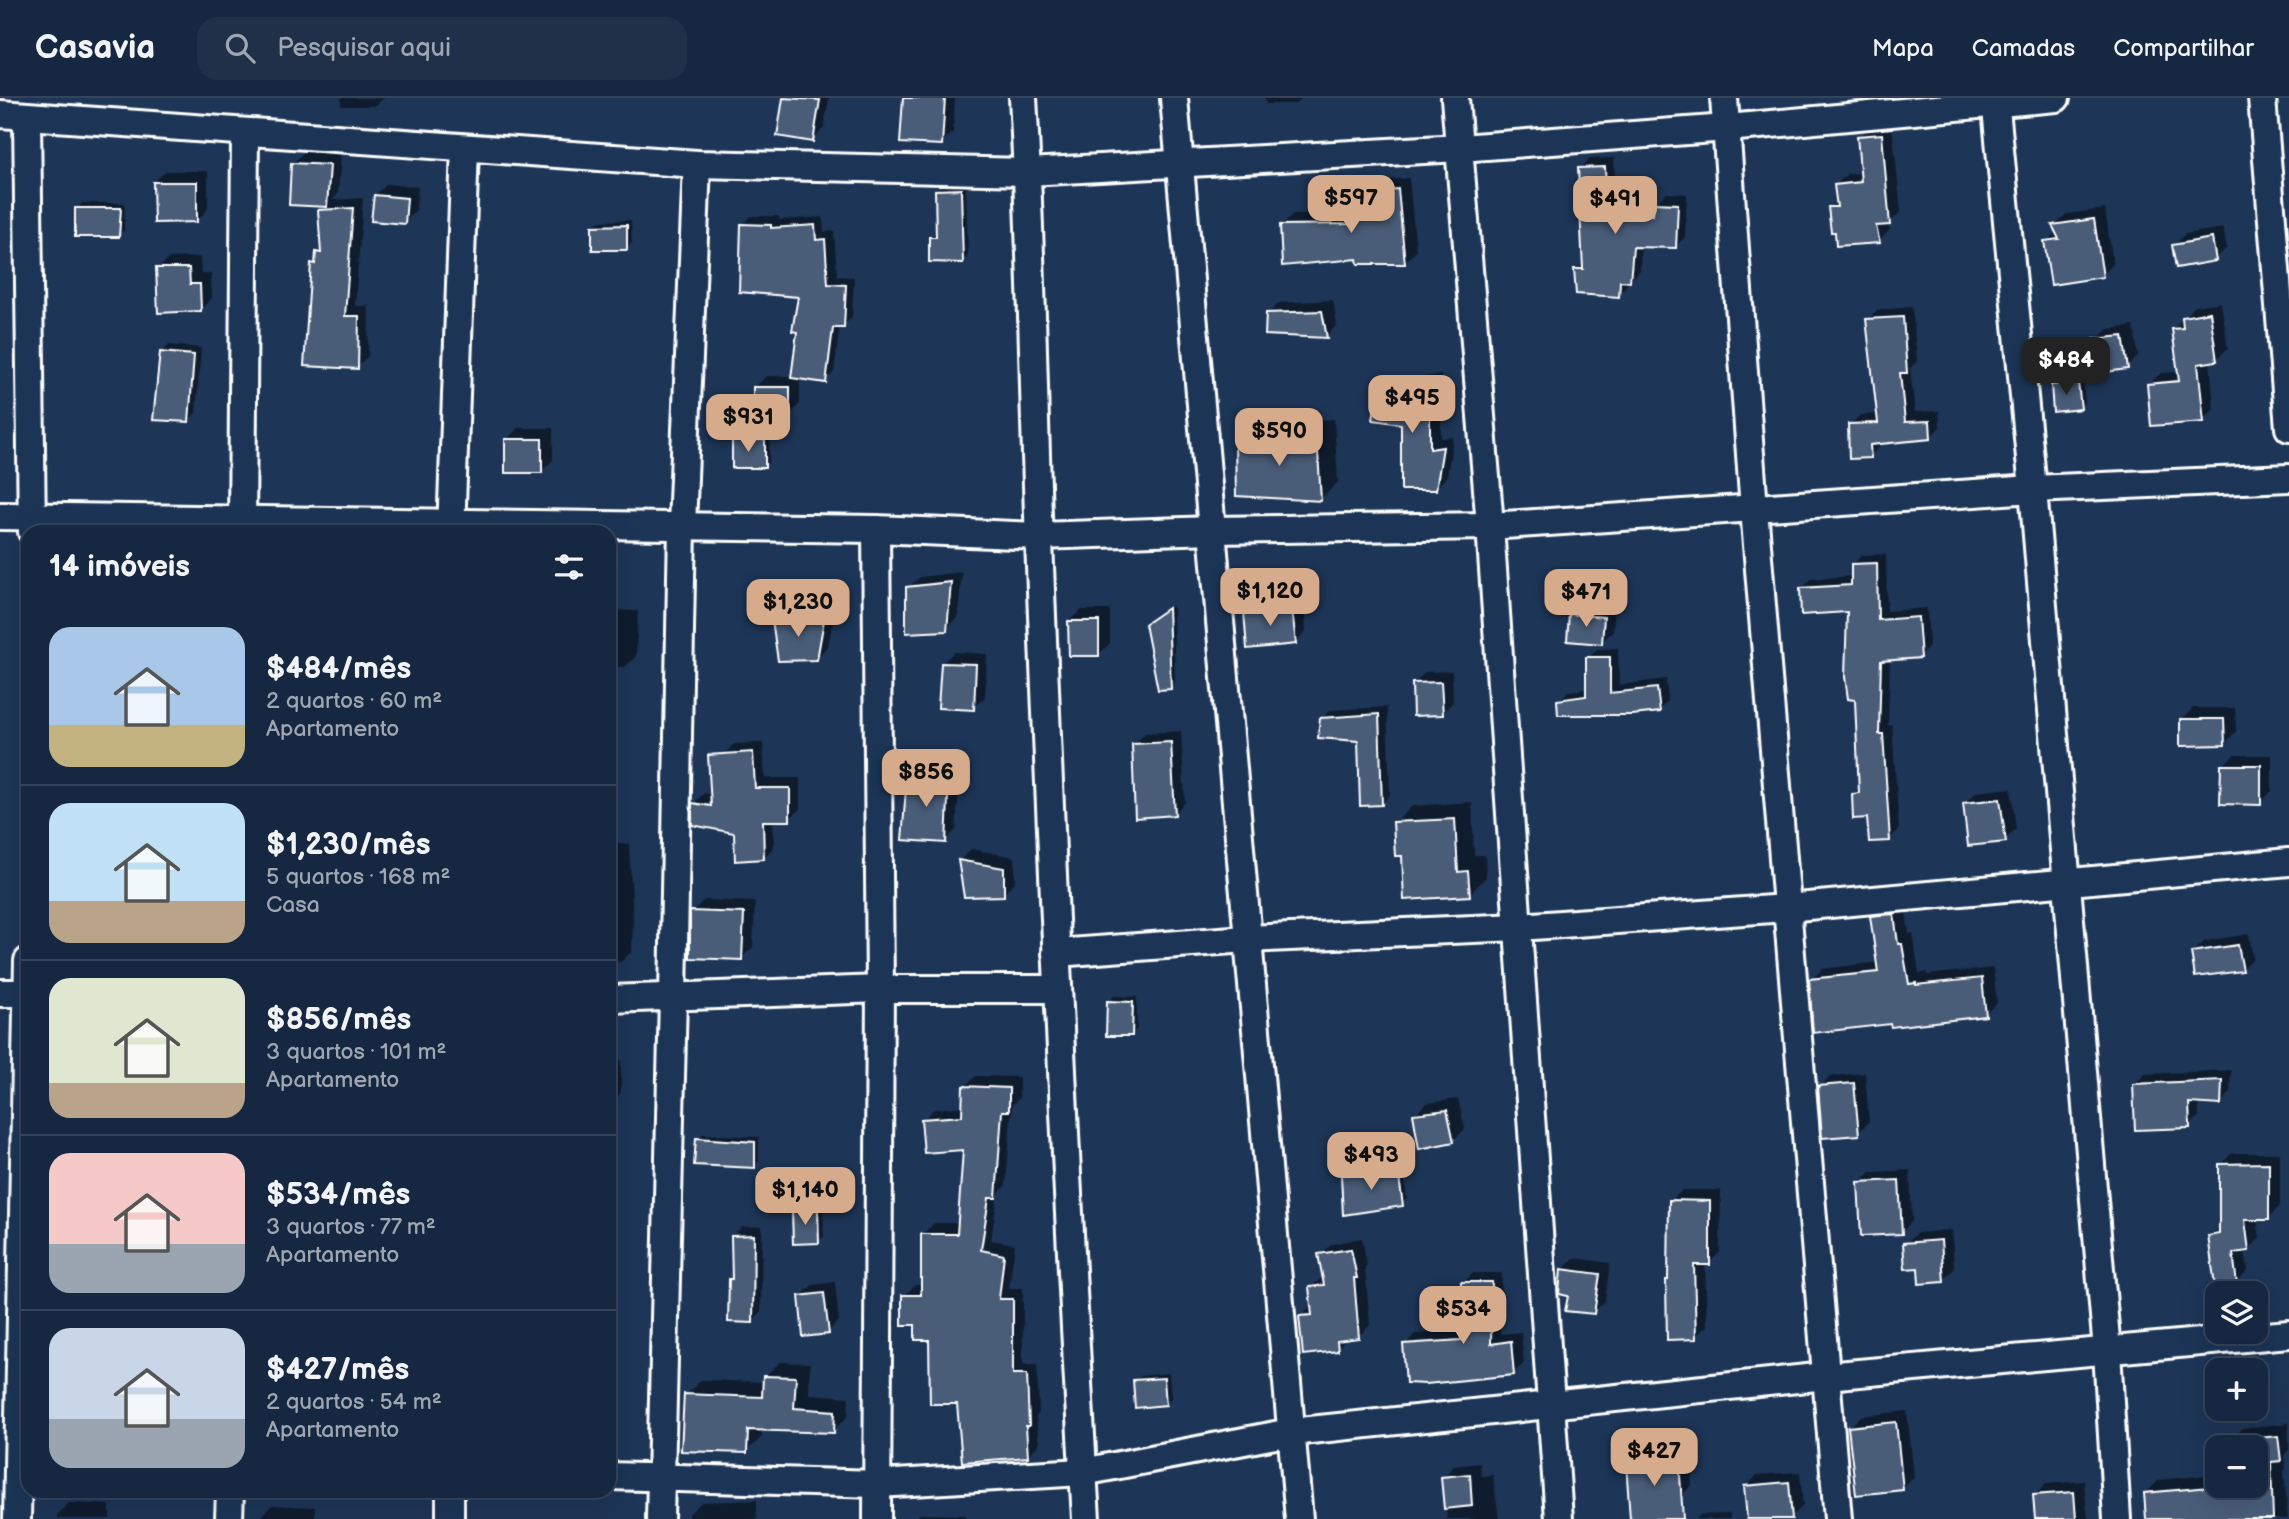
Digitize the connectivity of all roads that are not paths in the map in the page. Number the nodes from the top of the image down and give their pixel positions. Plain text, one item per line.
1 (1023, 98) edge
2 (1174, 98) edge
3 (1455, 98) edge
4 (1724, 98) edge
5 (2056, 98) edge
6 (2262, 98) edge
7 (1995, 101) edge
8 (0, 114) edge
9 (27, 117) junction
10 (1727, 128) junction
11 (245, 133) junction
12 (465, 148) junction
13 (1460, 148) junction
14 (697, 164) junction
15 (1180, 165) junction
16 (1028, 172) junction
17 (2289, 428) edge
18 (2289, 478) edge
19 (2033, 489) junction
20 (1754, 509) junction
21 (0, 516) edge
22 (32, 524) edge
23 (137, 525) edge
24 (242, 525) edge
25 (451, 525) edge
26 (616, 526) edge
27 (682, 526) junction
28 (1490, 526) junction
29 (876, 529) junction
30 (1212, 530) junction
31 (1039, 536) junction
32 (2289, 862) edge
33 (2066, 881) junction
34 (1786, 908) junction
35 (1519, 927) junction
36 (1247, 939) junction
37 (1056, 953) junction
38 (880, 989) junction
39 (1058, 989) junction
40 (0, 993) edge
41 (21, 993) edge
42 (673, 997) junction
43 (616, 999) edge
44 (21, 1248) edge
45 (2289, 1334) edge
46 (2107, 1350) junction
47 (1826, 1376) junction
48 (1552, 1405) junction
49 (1291, 1432) junction
50 (15, 1466) edge
51 (1083, 1472) junction
52 (616, 1476) edge
53 (661, 1478) junction
54 (878, 1484) junction
55 (230, 1498) edge
56 (450, 1498) edge
57 (17, 1519) edge
58 (229, 1519) edge
59 (450, 1519) edge
60 (660, 1519) edge
61 (877, 1519) edge
62 (1086, 1519) edge
63 (1299, 1519) edge
64 (1559, 1519) edge
65 (1838, 1519) edge
66 (2118, 1519) edge

1 - 16 street
2 - 15 street
3 - 13 street
4 - 10 street
5 - 7 street
6 - 17 street
7 - 10 street
7 - 19 street
8 - 9 street
9 - 11 street
9 - 22 street
10 - 13 street
10 - 20 street
11 - 12 street
11 - 24 street
12 - 14 street
12 - 25 street
13 - 15 street
13 - 28 street
14 - 16 street
14 - 27 street
15 - 16 street
15 - 30 street
16 - 31 street
18 - 19 street
19 - 20 street
19 - 33 street
20 - 28 street
20 - 34 street
21 - 22 street
22 - 23 street
26 - 27 street
27 - 29 street
27 - 42 street
28 - 30 street
28 - 35 street
29 - 31 street
29 - 38 street
30 - 31 street
30 - 36 street
31 - 37 street
32 - 33 street
33 - 34 street
33 - 46 street
34 - 35 street
34 - 47 street
35 - 36 street
35 - 48 street
36 - 37 street
36 - 49 street
37 - 39 street
38 - 39 street
38 - 42 street
38 - 54 street
39 - 51 street
40 - 41 street
42 - 43 street
42 - 53 street
44 - 50 street
45 - 46 street
46 - 47 street
46 - 66 street
47 - 48 street
47 - 65 street
48 - 49 street
48 - 64 street
49 - 51 street
49 - 63 street
50 - 57 street
51 - 54 street
51 - 62 street
52 - 53 street
53 - 54 street
53 - 60 street
54 - 61 street
55 - 58 street
56 - 59 street

